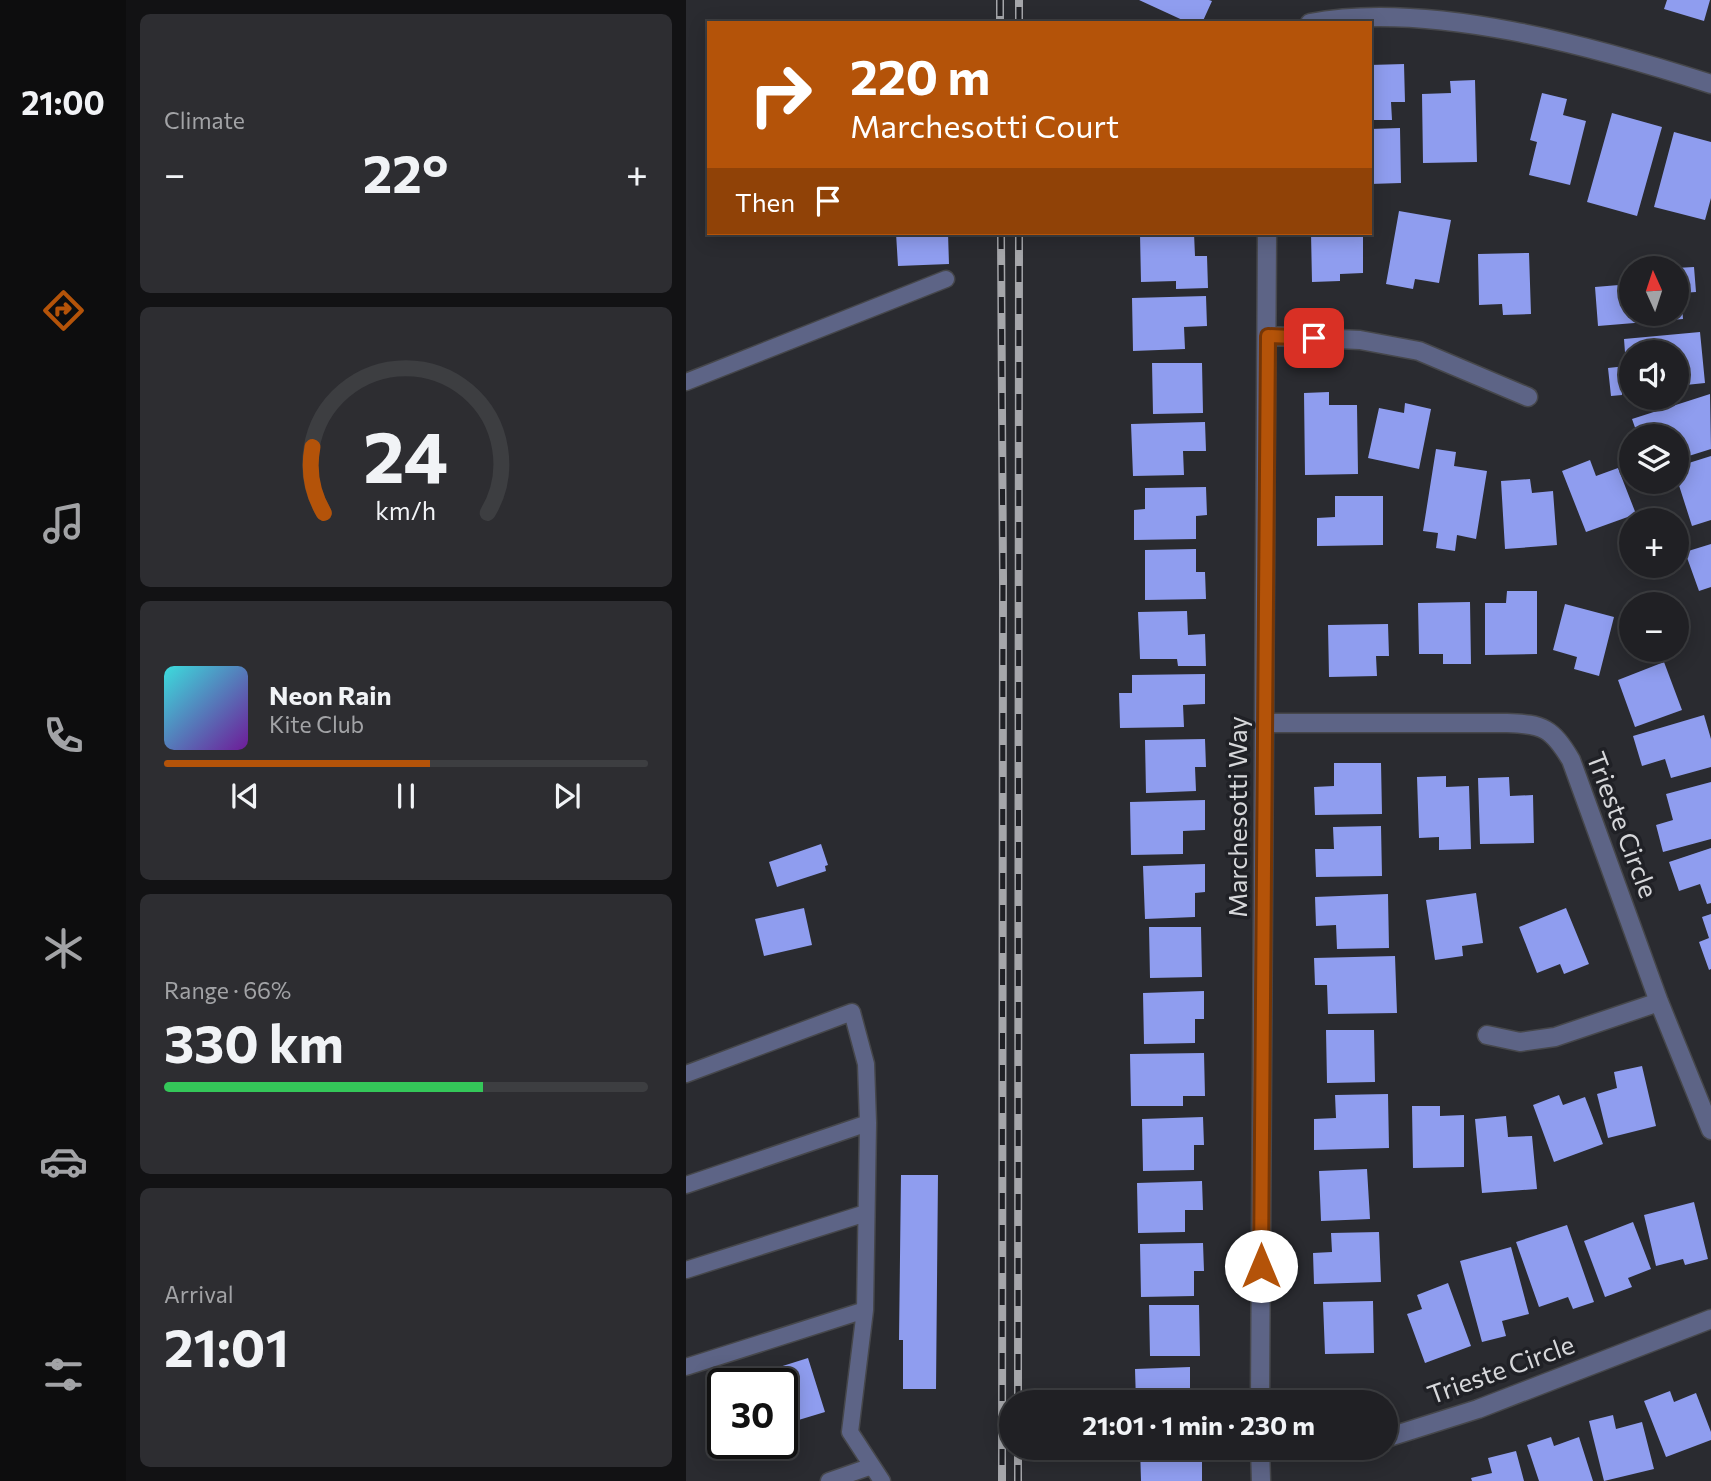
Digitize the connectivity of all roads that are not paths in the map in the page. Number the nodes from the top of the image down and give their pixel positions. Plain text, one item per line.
1 (1322, 21) edge
2 (1711, 84) edge
3 (1267, 235) edge
4 (946, 279) dead end
5 (1268, 336) junction
6 (686, 382) edge
7 (1528, 397) dead end
8 (1265, 723) junction
9 (1659, 1002) junction
10 (1487, 1035) dead end
11 (686, 1074) edge
12 (867, 1123) junction
13 (1711, 1130) edge
14 (686, 1185) edge
15 (866, 1213) junction
16 (686, 1270) edge
17 (865, 1310) junction
18 (1711, 1319) edge
19 (686, 1367) edge
20 (1260, 1390) edge
21 (1398, 1434) edge
22 (1260, 1460) edge
23 (872, 1466) junction
24 (829, 1481) edge
25 (882, 1481) edge
26 (1261, 1481) edge

1 - 2 street
3 - 5 street, Marchesotti Way
4 - 6 lane
5 - 7 street
5 - 8 street, Marchesotti Way
8 - 9 street, Trieste Circle
8 - 20 street, Marchesotti Way
9 - 10 street
9 - 13 street, Trieste Circle
11 - 12 lane
12 - 14 lane
12 - 15 lane
15 - 16 lane
15 - 17 lane
17 - 19 lane
17 - 23 lane
18 - 21 street, Trieste Circle
22 - 26 street
23 - 24 lane
23 - 25 lane

